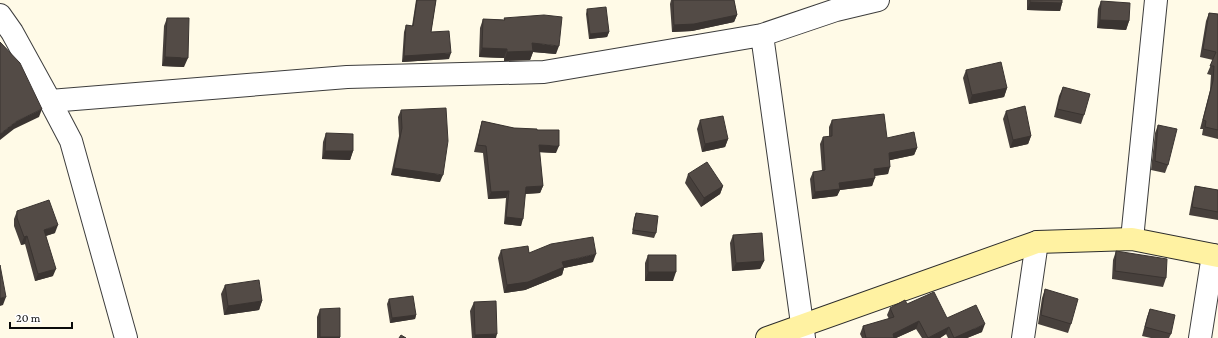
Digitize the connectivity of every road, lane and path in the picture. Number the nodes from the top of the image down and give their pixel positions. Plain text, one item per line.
1 (878, 0) edge
2 (1156, 0) edge
3 (0, 15) edge
4 (762, 35) junction
5 (50, 101) junction
6 (1132, 239) junction
7 (1037, 242) junction
8 (1216, 256) edge
9 (803, 331) edge
10 (126, 338) edge
11 (767, 338) edge
12 (1023, 338) edge
13 (1200, 338) edge

1 - 4 street
2 - 6 street
3 - 5 street
4 - 5 street
4 - 9 street
5 - 10 street
6 - 7 street
6 - 8 street
7 - 9 street
7 - 12 street
8 - 13 street
9 - 11 street

